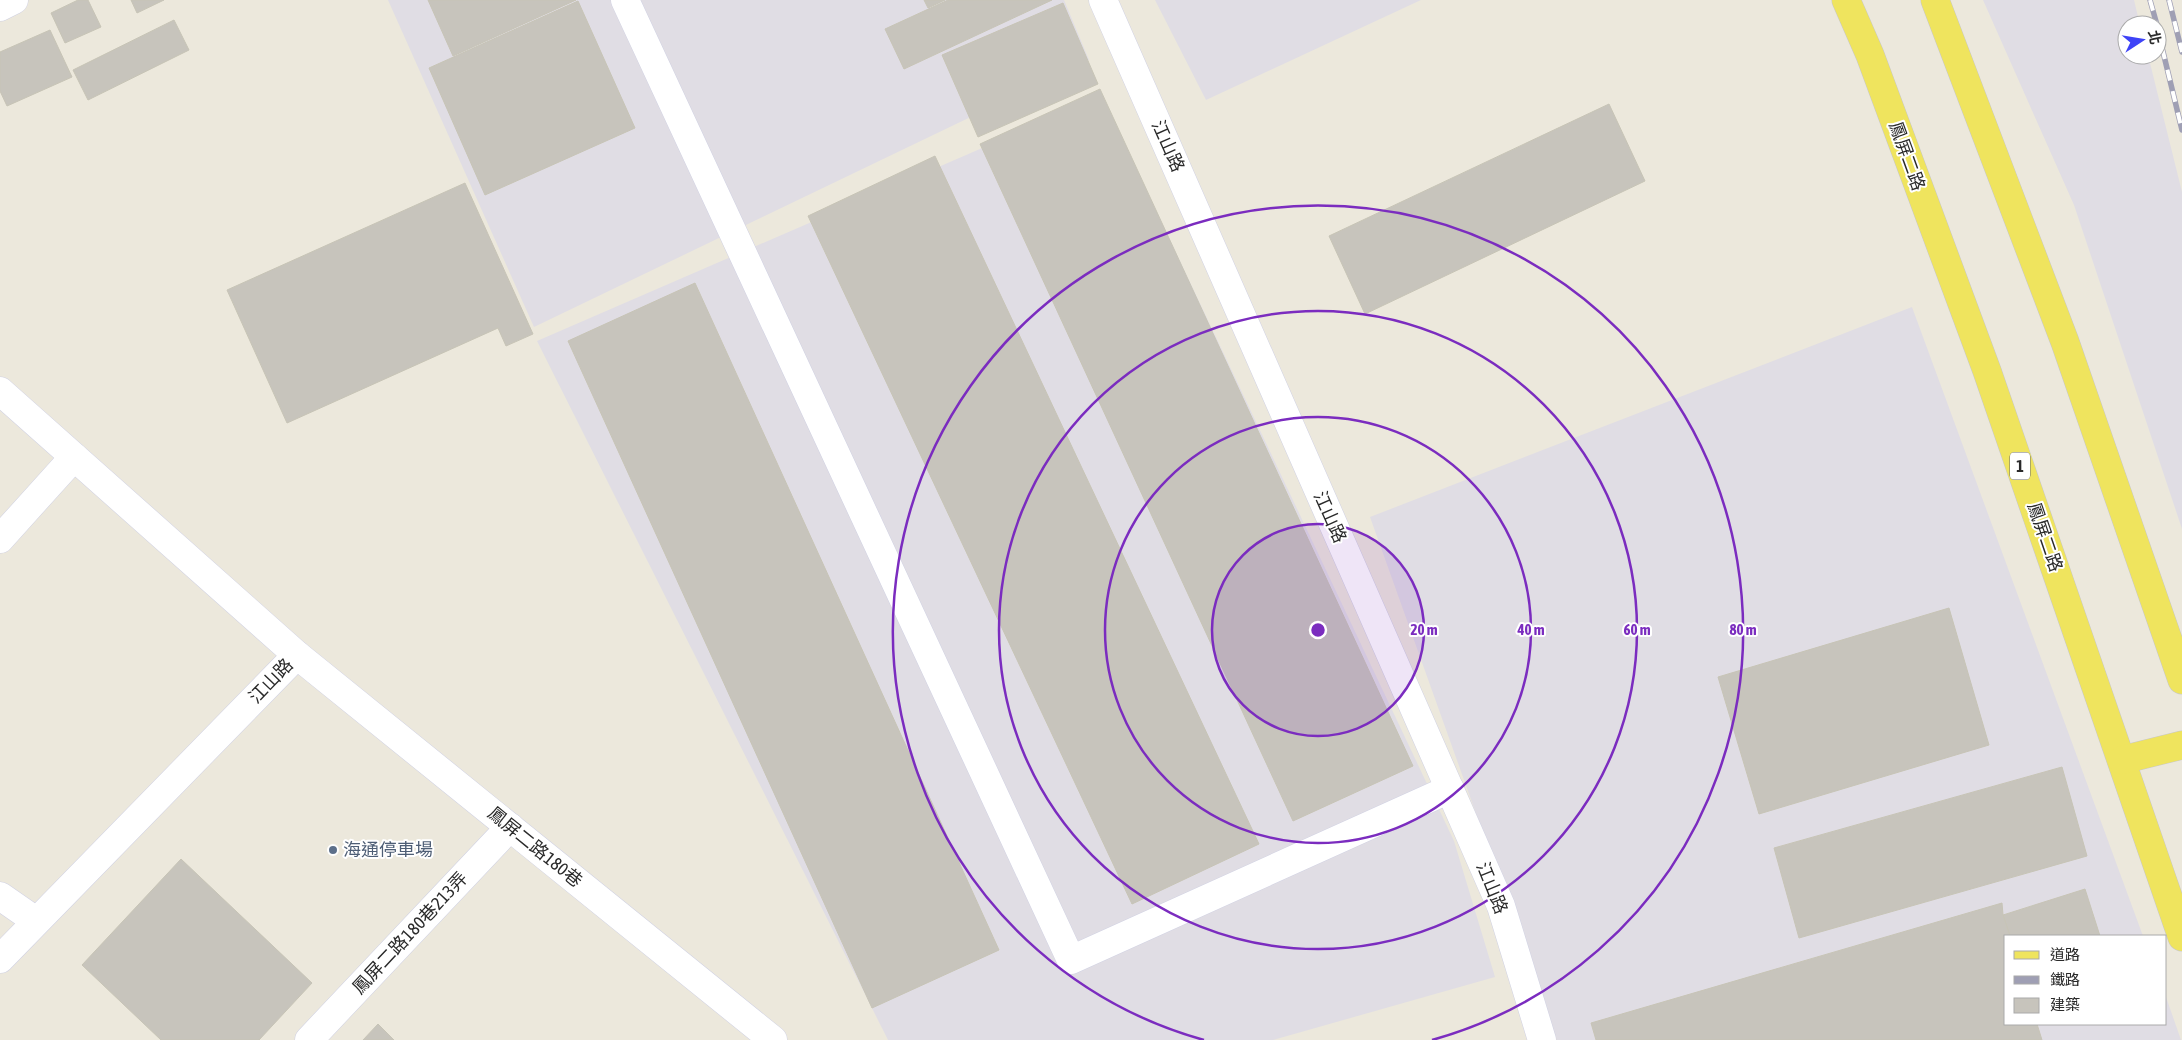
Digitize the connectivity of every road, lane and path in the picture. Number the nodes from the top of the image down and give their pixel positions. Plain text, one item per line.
1 (14, 0) edge
2 (625, 0) edge
3 (1103, 0) edge
4 (1846, 0) edge
5 (1936, 0) edge
6 (0, 6) edge
7 (0, 391) edge
8 (74, 457) junction
9 (0, 539) edge
10 (297, 655) junction
11 (2182, 680) edge
12 (2182, 744) edge
13 (2122, 760) junction
14 (1450, 789) junction
15 (510, 826) junction
16 (0, 896) edge
17 (36, 921) junction
18 (2182, 937) edge
19 (0, 959) edge
20 (310, 1040) edge
21 (773, 1040) edge
22 (1542, 1040) edge

1 - 6 street
2 - 14 street
3 - 14 street, 江山路
4 - 13 main road, 鳳屏二路 / 1
5 - 11 main road
7 - 8 street, 江山路
8 - 9 street
8 - 10 street, 江山路
10 - 15 street, 鳳屏二路180巷
10 - 17 street, 江山路
12 - 13 main road
13 - 18 main road, 鳳屏二路 / 1
14 - 22 street, 江山路
15 - 20 street, 鳳屏二路180巷213弄
15 - 21 street, 鳳屏二路180巷
16 - 17 street
17 - 19 street, 江山路

